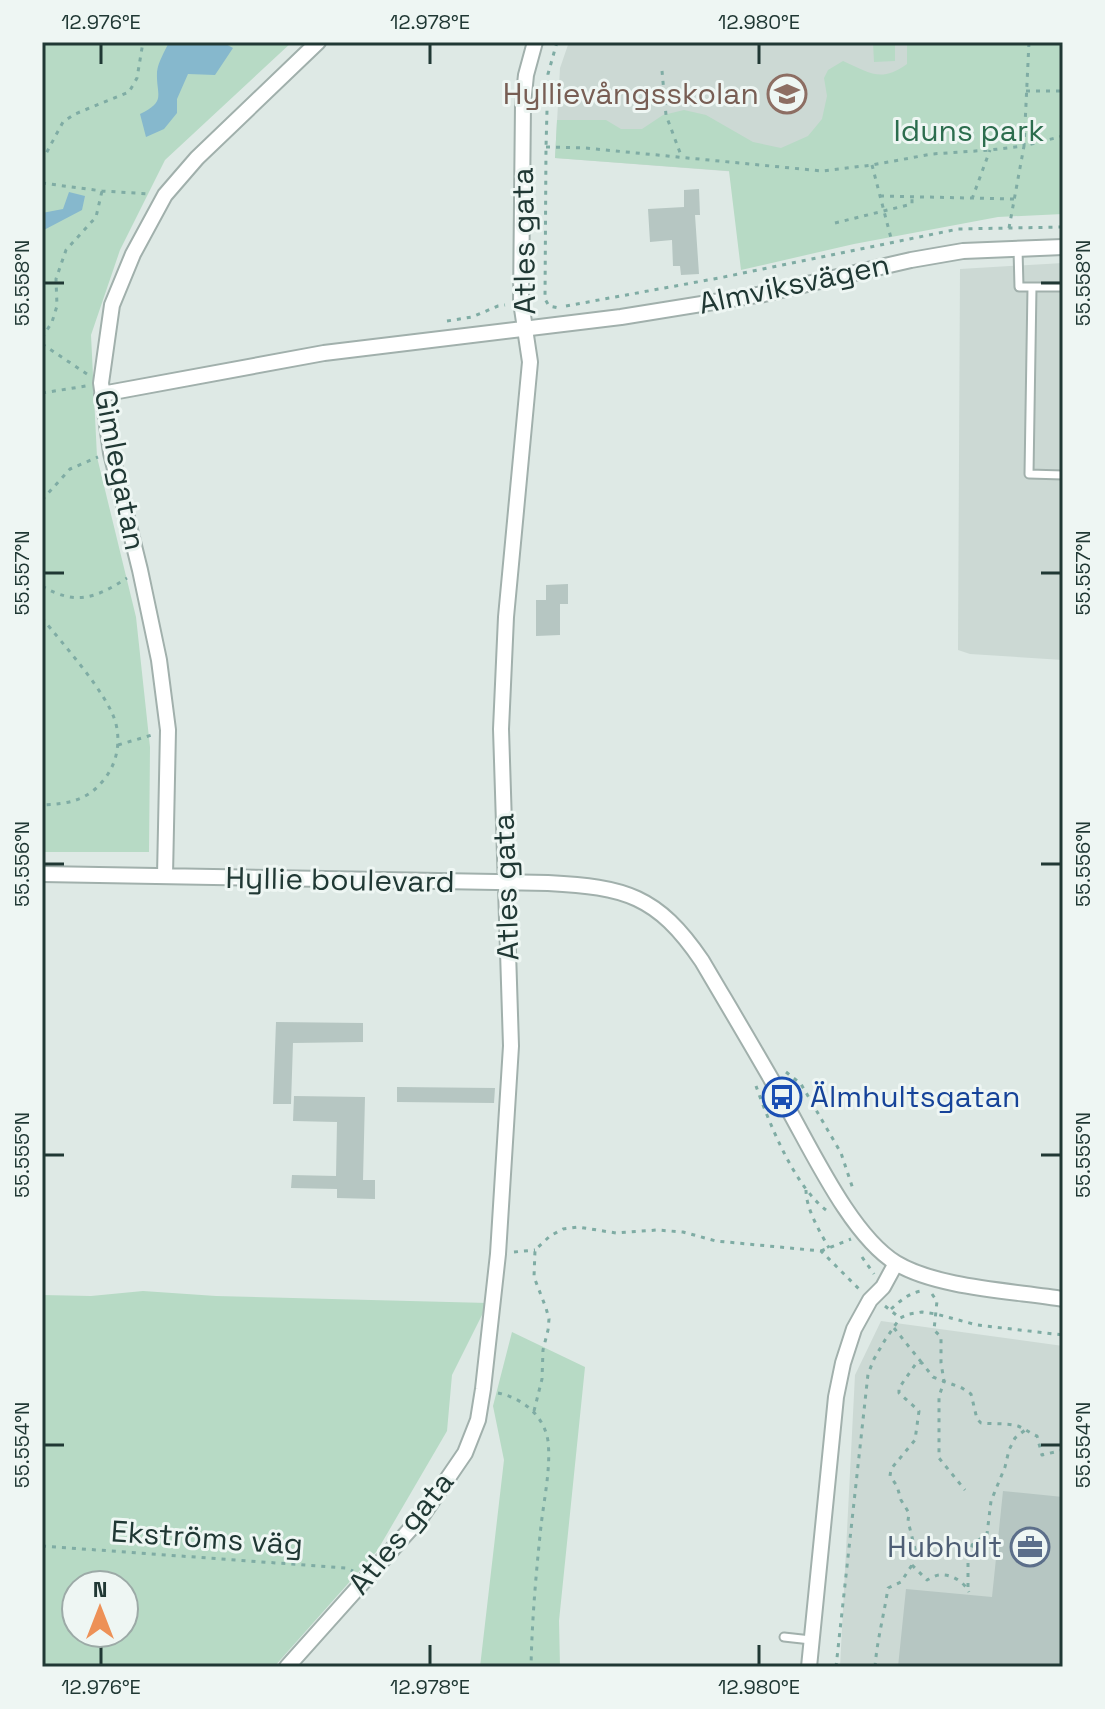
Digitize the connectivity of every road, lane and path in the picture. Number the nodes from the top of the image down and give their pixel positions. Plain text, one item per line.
1 (143, 42) edge
2 (318, 42) edge
3 (535, 42) edge
4 (557, 42) edge
5 (1029, 42) edge
6 (662, 71) dead end
7 (1026, 91) junction
8 (1063, 91) edge
9 (1063, 136) edge
10 (1024, 146) junction
11 (546, 147) junction
12 (990, 150) junction
13 (682, 158) junction
14 (42, 161) edge
15 (872, 165) junction
16 (42, 183) edge
17 (102, 191) junction
18 (165, 195) junction
19 (880, 196) junction
20 (912, 197) junction
21 (972, 199) junction
22 (1014, 199) junction
23 (884, 211) junction
24 (835, 223) dead end
25 (1063, 227) edge
26 (1009, 228) junction
27 (892, 243) junction
28 (1063, 247) edge
29 (1018, 249) junction
30 (1032, 287) junction
31 (1063, 287) edge
32 (525, 330) junction
33 (42, 338) edge
34 (42, 344) edge
35 (101, 389) junction
36 (111, 453) junction
37 (1063, 475) edge
38 (42, 500) edge
39 (140, 570) junction
40 (42, 586) edge
41 (42, 618) edge
42 (168, 730) junction
43 (118, 745) junction
44 (42, 805) edge
45 (42, 874) edge
46 (165, 876) junction
47 (505, 883) junction
48 (779, 1066) dead end
49 (806, 1190) dead end
50 (857, 1199) dead end
51 (864, 1234) junction
52 (829, 1248) junction
53 (535, 1250) junction
54 (821, 1251) junction
55 (498, 1254) junction
56 (896, 1263) junction
57 (1063, 1299) edge
58 (870, 1300) junction
59 (891, 1309) junction
60 (936, 1314) junction
61 (900, 1318) junction
62 (894, 1328) junction
63 (1063, 1335) edge
64 (922, 1363) junction
65 (944, 1381) junction
66 (483, 1389) junction
67 (534, 1411) junction
68 (1025, 1430) junction
69 (1063, 1450) edge
70 (965, 1490) dead end
71 (42, 1546) edge
72 (912, 1565) junction
73 (367, 1577) junction
74 (784, 1637) dead end
75 (811, 1640) junction
76 (287, 1667) edge
77 (531, 1667) edge
78 (809, 1667) edge
79 (836, 1667) edge
80 (875, 1667) edge

1 - 14 path
2 - 18 street, Gimlegatan
3 - 32 street, Atles gata
4 - 11 path
5 - 7 path
6 - 13 path
7 - 8 path
7 - 10 path
9 - 10 path
10 - 12 path
10 - 22 path
11 - 13 path
11 - 27 path
12 - 15 path
12 - 21 path
13 - 15 path
15 - 19 path
16 - 17 path
17 - 18 path
17 - 33 path
18 - 35 street, Gimlegatan
19 - 20 path
19 - 23 path
20 - 21 path
20 - 23 path
21 - 22 path
22 - 26 path
23 - 24 path
23 - 27 path
25 - 26 path
26 - 27 path
28 - 29 street, Almviksvägen
29 - 30 lane
29 - 32 street, Almviksvägen
30 - 31 lane
30 - 37 lane
32 - 35 street, Almviksvägen
32 - 47 street, Atles gata
34 - 35 path
35 - 36 street, Gimlegatan
36 - 38 path
36 - 39 street, Gimlegatan
39 - 40 path
39 - 42 street, Gimlegatan
41 - 43 path
42 - 43 path
42 - 46 street, Gimlegatan
43 - 44 path
45 - 46 street, Hyllie boulevard
46 - 47 street, Hyllie boulevard
47 - 51 street, Hyllie boulevard
47 - 55 street, Atles gata
48 - 50 path
49 - 52 path
51 - 52 path
51 - 56 street, Hyllie boulevard
52 - 54 path
53 - 54 path
53 - 55 path
53 - 67 path
54 - 58 path
55 - 66 street, Atles gata
56 - 57 street, Hyllie boulevard
56 - 58 street
58 - 59 path
58 - 75 street
59 - 60 path
59 - 61 path
60 - 61 path
60 - 63 path
60 - 65 path
61 - 62 path
62 - 64 path
62 - 79 path
64 - 65 path
64 - 72 path
65 - 68 path
65 - 70 path
66 - 67 path
66 - 73 street, Atles gata
67 - 77 path
68 - 69 path
68 - 72 path
71 - 73 path, Ekströms väg
72 - 80 path
73 - 76 street, Atles gata
74 - 75 lane
75 - 78 street

